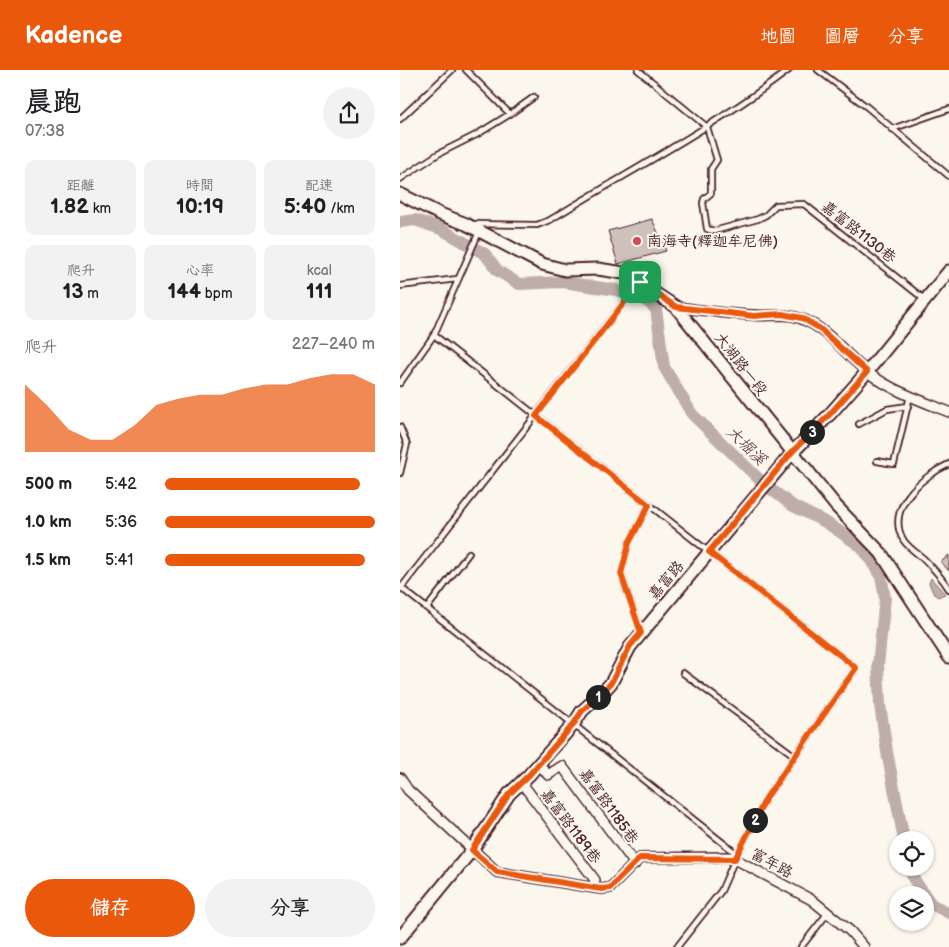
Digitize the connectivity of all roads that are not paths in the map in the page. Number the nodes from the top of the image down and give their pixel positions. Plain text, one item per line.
1 (452, 70) edge
2 (466, 70) edge
3 (638, 70) edge
4 (789, 70) edge
5 (818, 70) edge
6 (534, 97) dead end
7 (949, 109) edge
8 (510, 114) junction
9 (400, 119) edge
10 (706, 127) junction
11 (892, 129) junction
12 (949, 176) edge
13 (400, 179) edge
14 (400, 194) edge
15 (466, 224) junction
16 (479, 231) junction
17 (949, 271) edge
18 (457, 279) junction
19 (638, 284) junction
20 (400, 286) edge
21 (925, 300) junction
22 (676, 307) junction
23 (434, 335) junction
24 (867, 372) junction
25 (400, 383) edge
26 (910, 396) junction
27 (908, 406) junction
28 (949, 412) edge
29 (536, 416) junction
30 (859, 424) dead end
31 (400, 427) edge
32 (792, 452) junction
33 (877, 461) dead end
34 (949, 464) edge
35 (400, 473) edge
36 (649, 505) junction
37 (709, 552) junction
38 (470, 553) dead end
39 (401, 587) edge
40 (949, 589) edge
41 (427, 608) junction
42 (641, 633) junction
43 (949, 656) edge
44 (683, 672) dead end
45 (573, 725) junction
46 (795, 756) junction
47 (539, 764) junction
48 (400, 778) edge
49 (521, 782) junction
50 (472, 850) junction
51 (736, 856) junction
52 (635, 864) junction
53 (593, 888) junction
54 (827, 914) junction
55 (400, 938) edge
56 (677, 947) edge
57 (801, 947) edge
58 (864, 947) edge

1 - 9 lane
2 - 8 lane
3 - 10 lane
4 - 10 lane
5 - 11 lane
6 - 8 lane
7 - 11 lane
8 - 13 lane
10 - 15 lane
10 - 21 lane, 嘉富路1130巷
11 - 12 lane
14 - 15 street, 大湖路一段
15 - 16 street, 大湖路一段
16 - 18 lane
16 - 19 street, 大湖路一段
17 - 21 street, 嘉富路
18 - 20 lane
18 - 23 lane
19 - 22 street, 大湖路一段
19 - 29 lane
21 - 24 street, 嘉富路
22 - 24 street
22 - 32 street, 大湖路一段
23 - 25 lane
23 - 29 lane
24 - 26 street
24 - 32 street, 嘉富路
26 - 27 lane
26 - 28 street
27 - 30 lane
27 - 33 lane
29 - 36 lane
29 - 39 lane
31 - 35 lane
32 - 37 street, 嘉富路
32 - 43 street, 大湖路一段
34 - 40 lane
36 - 37 lane
36 - 42 lane
37 - 42 street, 嘉富路
37 - 46 lane
38 - 41 lane
39 - 41 lane
41 - 45 lane
42 - 45 street, 嘉富路
44 - 46 lane
45 - 47 street, 嘉富路
45 - 51 lane
46 - 51 lane
47 - 49 street, 嘉富路
47 - 52 street, 嘉富路1185巷
48 - 50 street, 富年路
49 - 50 street, 嘉富路
49 - 53 street, 嘉富路1189巷
50 - 53 street, 富年路
50 - 55 street, 嘉富路
51 - 52 street, 富年路
51 - 54 street, 富年路
51 - 56 lane
52 - 53 street, 富年路
54 - 57 lane
54 - 58 street, 富年路

